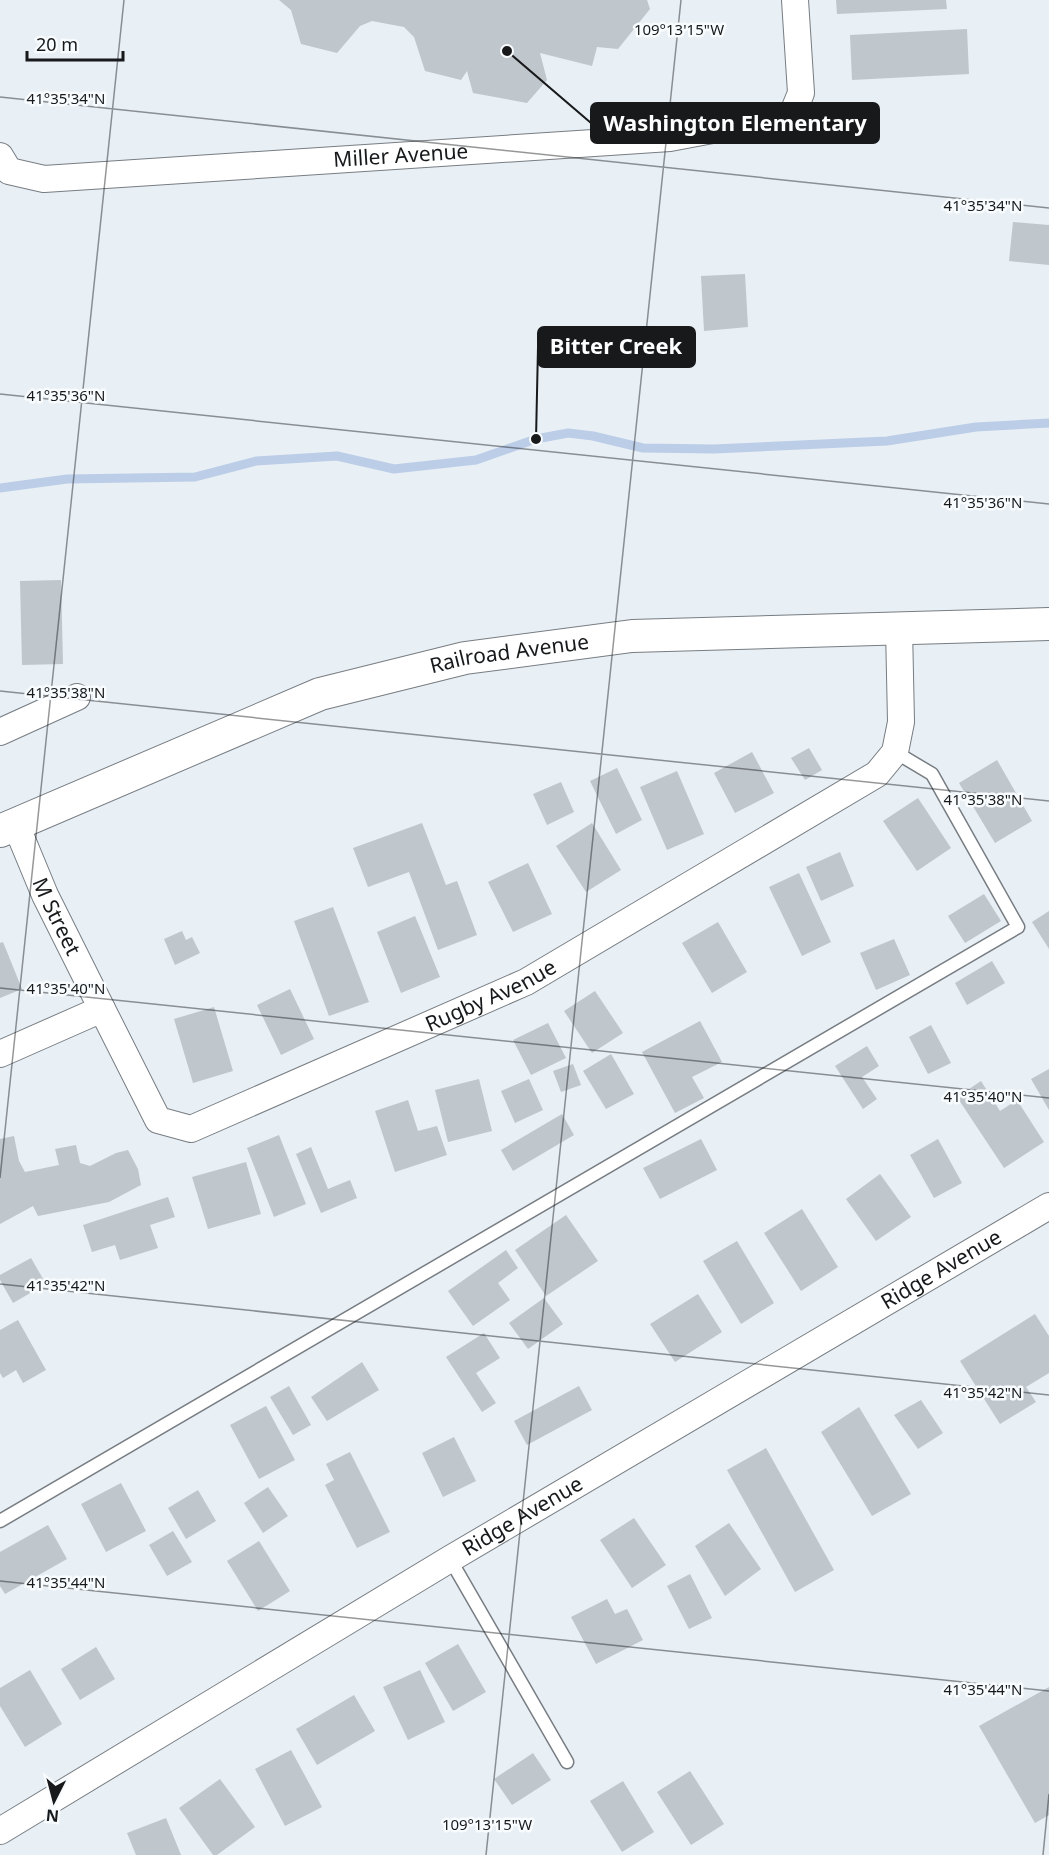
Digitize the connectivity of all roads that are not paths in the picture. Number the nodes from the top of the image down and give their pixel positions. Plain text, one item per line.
1 (795, 0) edge
2 (5, 163) edge
3 (1049, 624) edge
4 (899, 628) junction
5 (77, 698) dead end
6 (0, 732) edge
7 (895, 752) junction
8 (8, 828) edge
9 (102, 1009) junction
10 (0, 1054) edge
11 (1049, 1206) edge
12 (0, 1521) edge
13 (450, 1559) junction
14 (567, 1762) dead end
15 (0, 1831) edge

1 - 2 street, Miller Avenue
3 - 4 street, Railroad Avenue
4 - 7 street, Rugby Avenue
4 - 8 street, Railroad Avenue
5 - 6 street
7 - 9 street, Rugby Avenue
7 - 12 lane
8 - 9 street, M Street
9 - 10 street
11 - 13 street, Ridge Avenue
13 - 14 lane
13 - 15 street, Ridge Avenue

